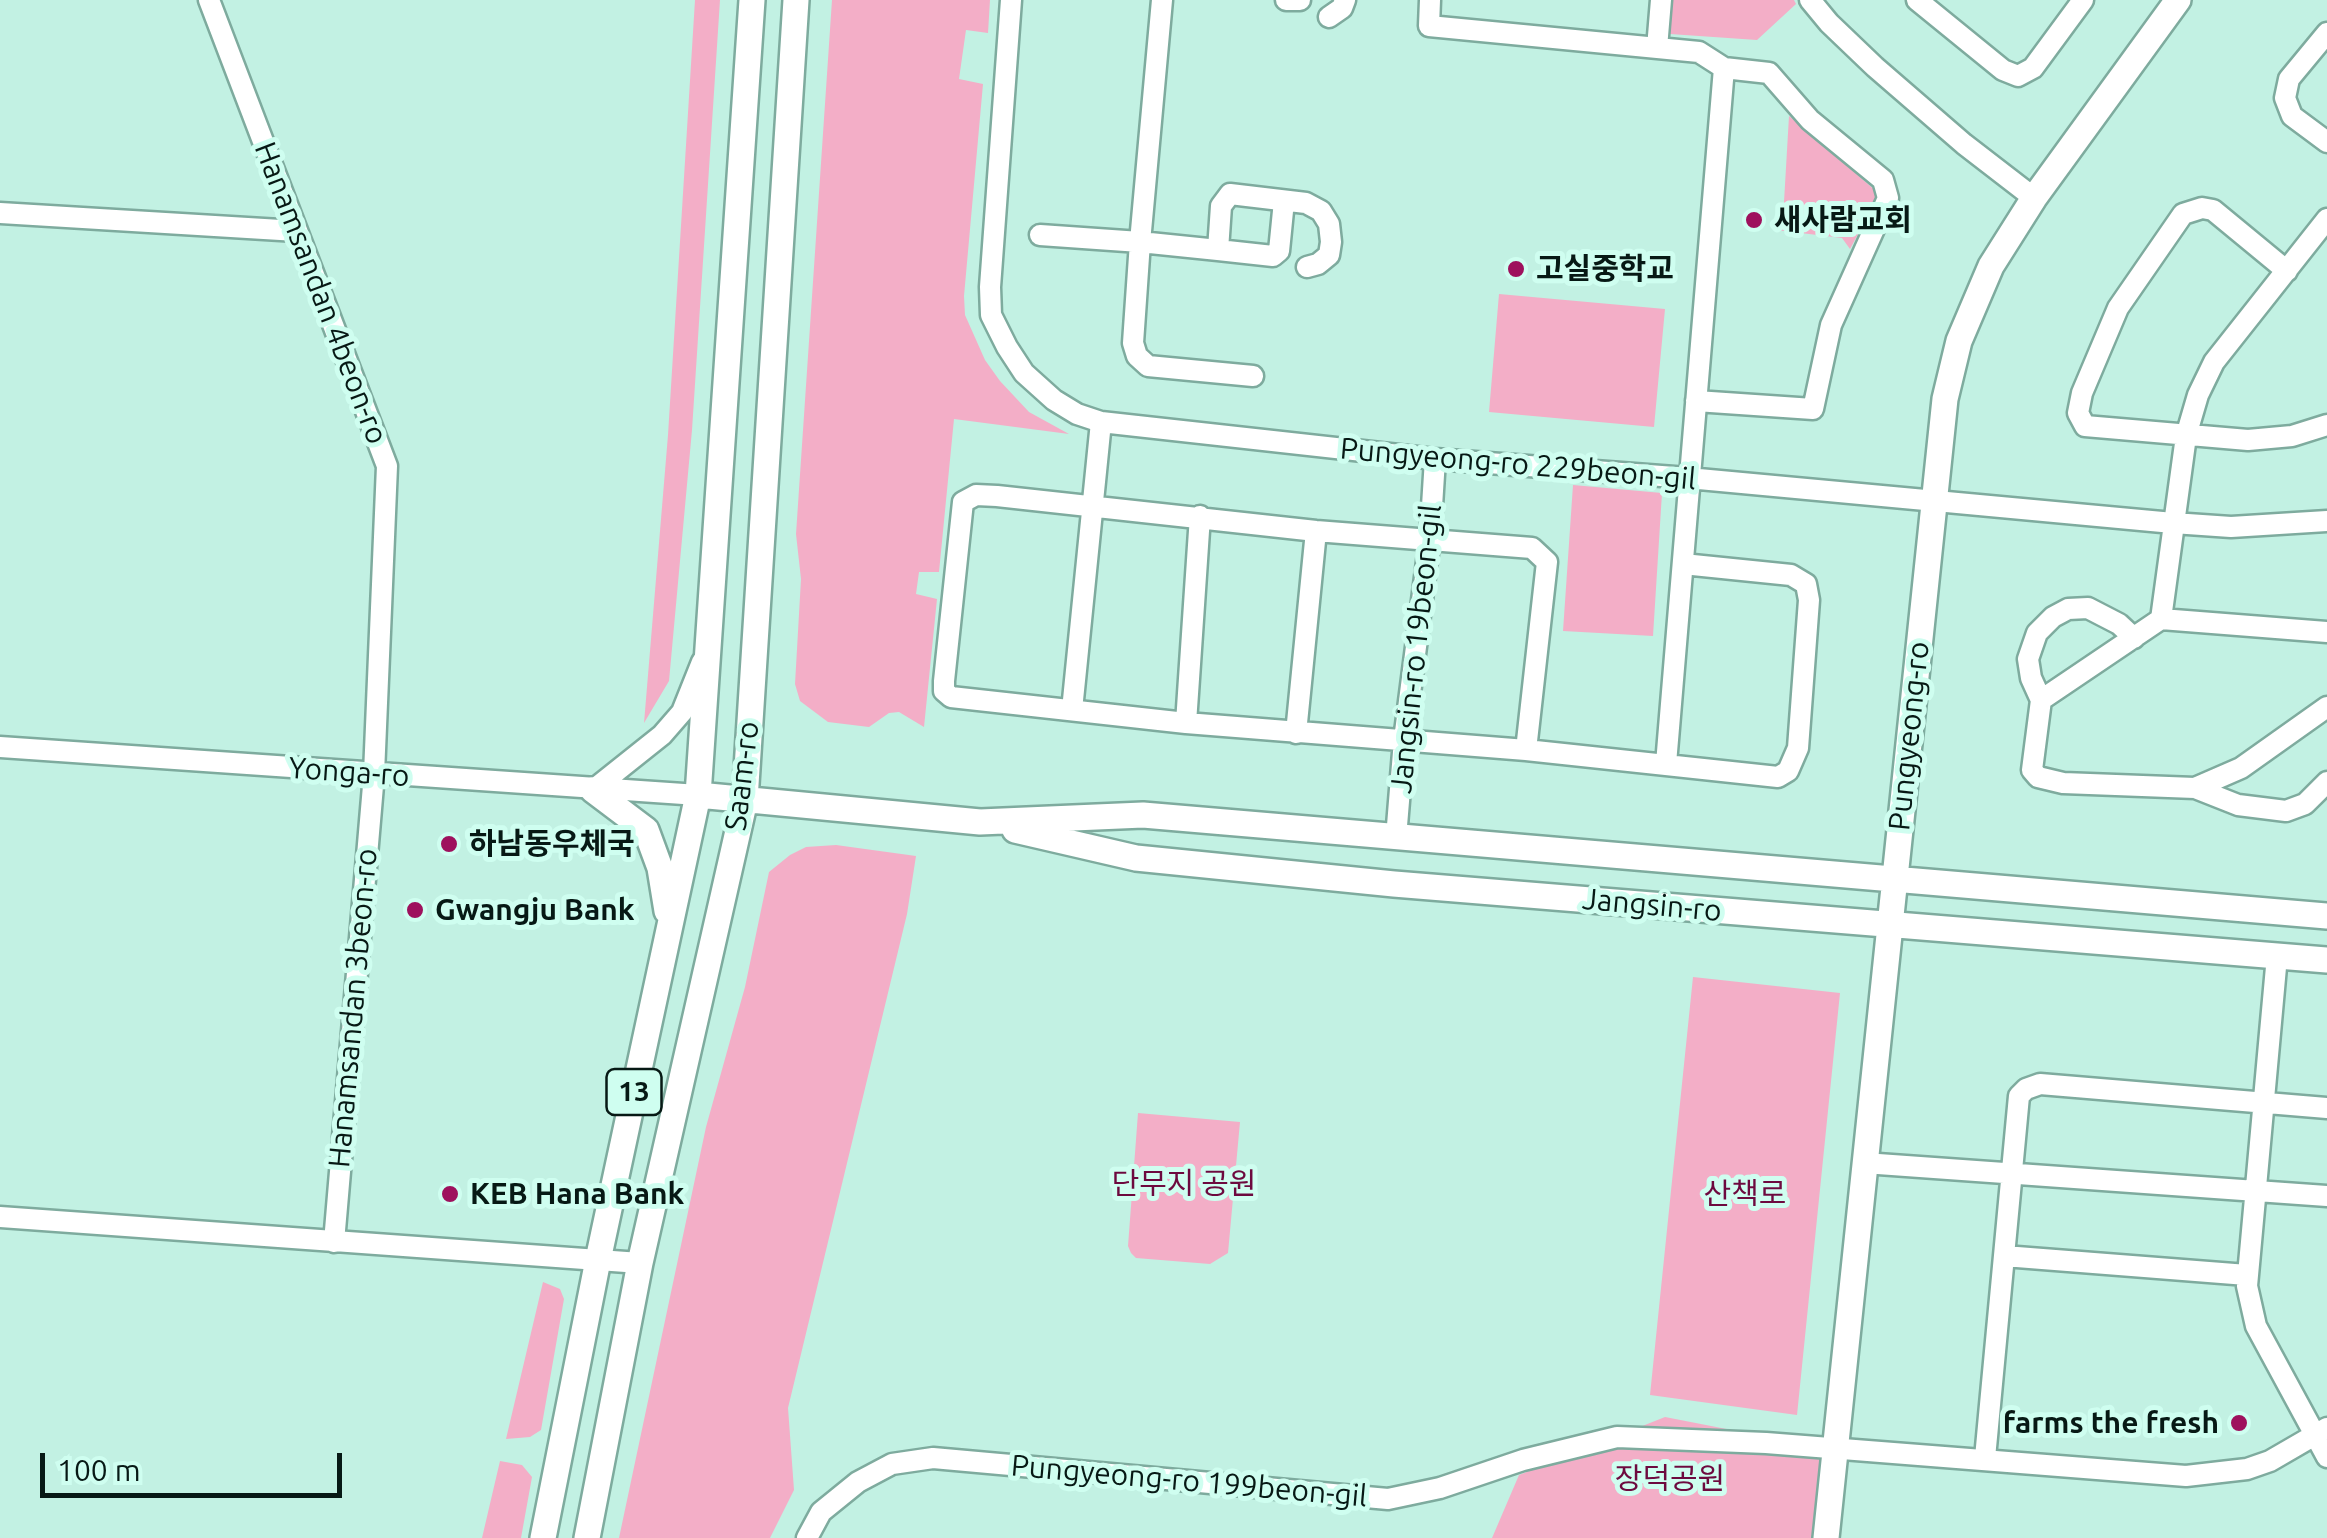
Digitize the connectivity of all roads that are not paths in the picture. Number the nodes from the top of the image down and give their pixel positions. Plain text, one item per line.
1 (209, 0) edge
2 (752, 0) edge
3 (796, 0) edge
4 (1011, 0) edge
5 (1162, 0) edge
6 (1286, 0) edge
7 (1300, 0) edge
8 (1345, 0) edge
9 (1430, 0) edge
10 (1662, 0) edge
11 (1810, 0) edge
12 (1917, 0) edge
13 (2083, 0) edge
14 (2178, 0) edge
15 (1329, 17) dead end
16 (2327, 33) edge
17 (1657, 48) junction
18 (1724, 68) junction
19 (2327, 142) edge
20 (2034, 198) junction
21 (1284, 201) junction
22 (0, 213) edge
23 (2327, 218) edge
24 (297, 231) junction
25 (1040, 235) dead end
26 (1140, 242) junction
27 (1218, 250) junction
28 (1307, 267) dead end
29 (2287, 271) junction
30 (1254, 376) dead end
31 (1696, 401) junction
32 (1101, 422) junction
33 (2327, 425) edge
34 (2186, 436) junction
35 (1435, 459) junction
36 (1688, 478) junction
37 (1936, 502) junction
38 (1091, 506) junction
39 (1200, 516) junction
40 (2327, 521) edge
41 (2173, 523) junction
42 (1316, 531) junction
43 (1430, 538) junction
44 (1683, 564) junction
45 (2161, 620) junction
46 (2327, 632) edge
47 (2134, 638) junction
48 (710, 644) junction
49 (2041, 700) junction
50 (2327, 707) edge
51 (1072, 710) junction
52 (1186, 723) junction
53 (1296, 733) junction
54 (1404, 740) junction
55 (0, 747) edge
56 (1526, 750) junction
57 (1666, 764) junction
58 (374, 774) junction
59 (2327, 782) edge
60 (2195, 788) junction
61 (593, 790) junction
62 (698, 795) junction
63 (744, 800) junction
64 (980, 822) junction
65 (1396, 838) junction
66 (1893, 880) junction
67 (2327, 916) edge
68 (1889, 924) junction
69 (669, 926) junction
70 (2277, 956) junction
71 (2327, 960) edge
72 (2263, 1103) junction
73 (2327, 1108) edge
74 (1864, 1162) junction
75 (2010, 1173) junction
76 (2254, 1190) junction
77 (2327, 1196) edge
78 (0, 1217) edge
79 (334, 1242) junction
80 (2004, 1256) junction
81 (598, 1260) junction
82 (640, 1263) junction
83 (2247, 1275) junction
84 (2320, 1432) edge
85 (1834, 1450) junction
86 (2327, 1457) edge
87 (1985, 1458) junction
88 (543, 1538) edge
89 (587, 1538) edge
90 (806, 1538) edge
91 (1826, 1538) edge

1 - 24 street, Hanamsandan 4beon-ro
2 - 48 main road, Saam-ro / 13
3 - 63 main road, Saam-ro / 13
4 - 32 street, Pungyeong-ro 229beon-gil
5 - 26 street
6 - 7 street
8 - 15 street
9 - 17 street
10 - 17 street
11 - 20 street
12 - 13 street
14 - 20 main road, Pungyeong-ro
16 - 19 street
17 - 18 street
18 - 31 street
18 - 31 street
20 - 37 main road, Pungyeong-ro
21 - 27 street
21 - 27 street
21 - 28 street
22 - 24 street
23 - 29 street
24 - 58 street, Hanamsandan 4beon-ro
25 - 26 street
26 - 27 street
26 - 30 street
29 - 34 street
29 - 34 street
31 - 36 street
32 - 35 street, Pungyeong-ro 229beon-gil
32 - 38 street
33 - 34 street
34 - 41 street
35 - 36 street, Pungyeong-ro 229beon-gil
35 - 43 street, Jangsin-ro 19beon-gil
36 - 37 street, Pungyeong-ro 229beon-gil
36 - 44 street
37 - 41 street, Pungyeong-ro 229beon-gil
37 - 66 main road, Pungyeong-ro
38 - 39 street
38 - 51 street
38 - 51 street
39 - 42 street
39 - 52 street
40 - 41 street, Pungyeong-ro 229beon-gil
41 - 45 street
42 - 43 street
42 - 53 street
43 - 54 street, Jangsin-ro 19beon-gil
43 - 56 street
44 - 57 street
44 - 57 street
45 - 46 street
45 - 47 street
47 - 49 street
47 - 49 street
48 - 61 street
48 - 62 main road, Saam-ro / 13
49 - 60 street
50 - 60 street
51 - 52 street
52 - 53 street
53 - 54 street
54 - 56 street
54 - 65 street, Jangsin-ro 19beon-gil
55 - 58 street, Yonga-ro
56 - 57 street
58 - 61 street, Yonga-ro
58 - 79 street, Hanamsandan 3beon-ro
59 - 60 street
61 - 62 street, Yonga-ro
61 - 69 main road
62 - 63 main road, Jangsin-ro
62 - 69 main road, Saam-ro / 13
63 - 64 main road, Jangsin-ro
63 - 82 main road, Saam-ro / 13
64 - 65 main road, Jangsin-ro
64 - 68 main road, Jangsin-ro
65 - 66 main road, Jangsin-ro
66 - 67 main road, Jangsin-ro
66 - 68 main road, Pungyeong-ro
68 - 70 main road, Jangsin-ro
68 - 74 main road, Pungyeong-ro
69 - 81 main road, Saam-ro / 13
70 - 71 main road, Jangsin-ro
70 - 72 street
72 - 73 street
72 - 75 street
72 - 76 street
74 - 75 street
74 - 85 main road, Pungyeong-ro
75 - 76 street
75 - 80 street
76 - 77 street
76 - 83 street
78 - 79 street
79 - 81 street
80 - 83 street
80 - 87 street
81 - 82 street
81 - 88 main road, Saam-ro / 13
82 - 89 main road, Saam-ro / 13
83 - 84 street
84 - 86 street
84 - 87 street, Pungyeong-ro 199beon-gil
85 - 87 street, Pungyeong-ro 199beon-gil
85 - 90 street, Pungyeong-ro 199beon-gil
85 - 91 main road, Pungyeong-ro

